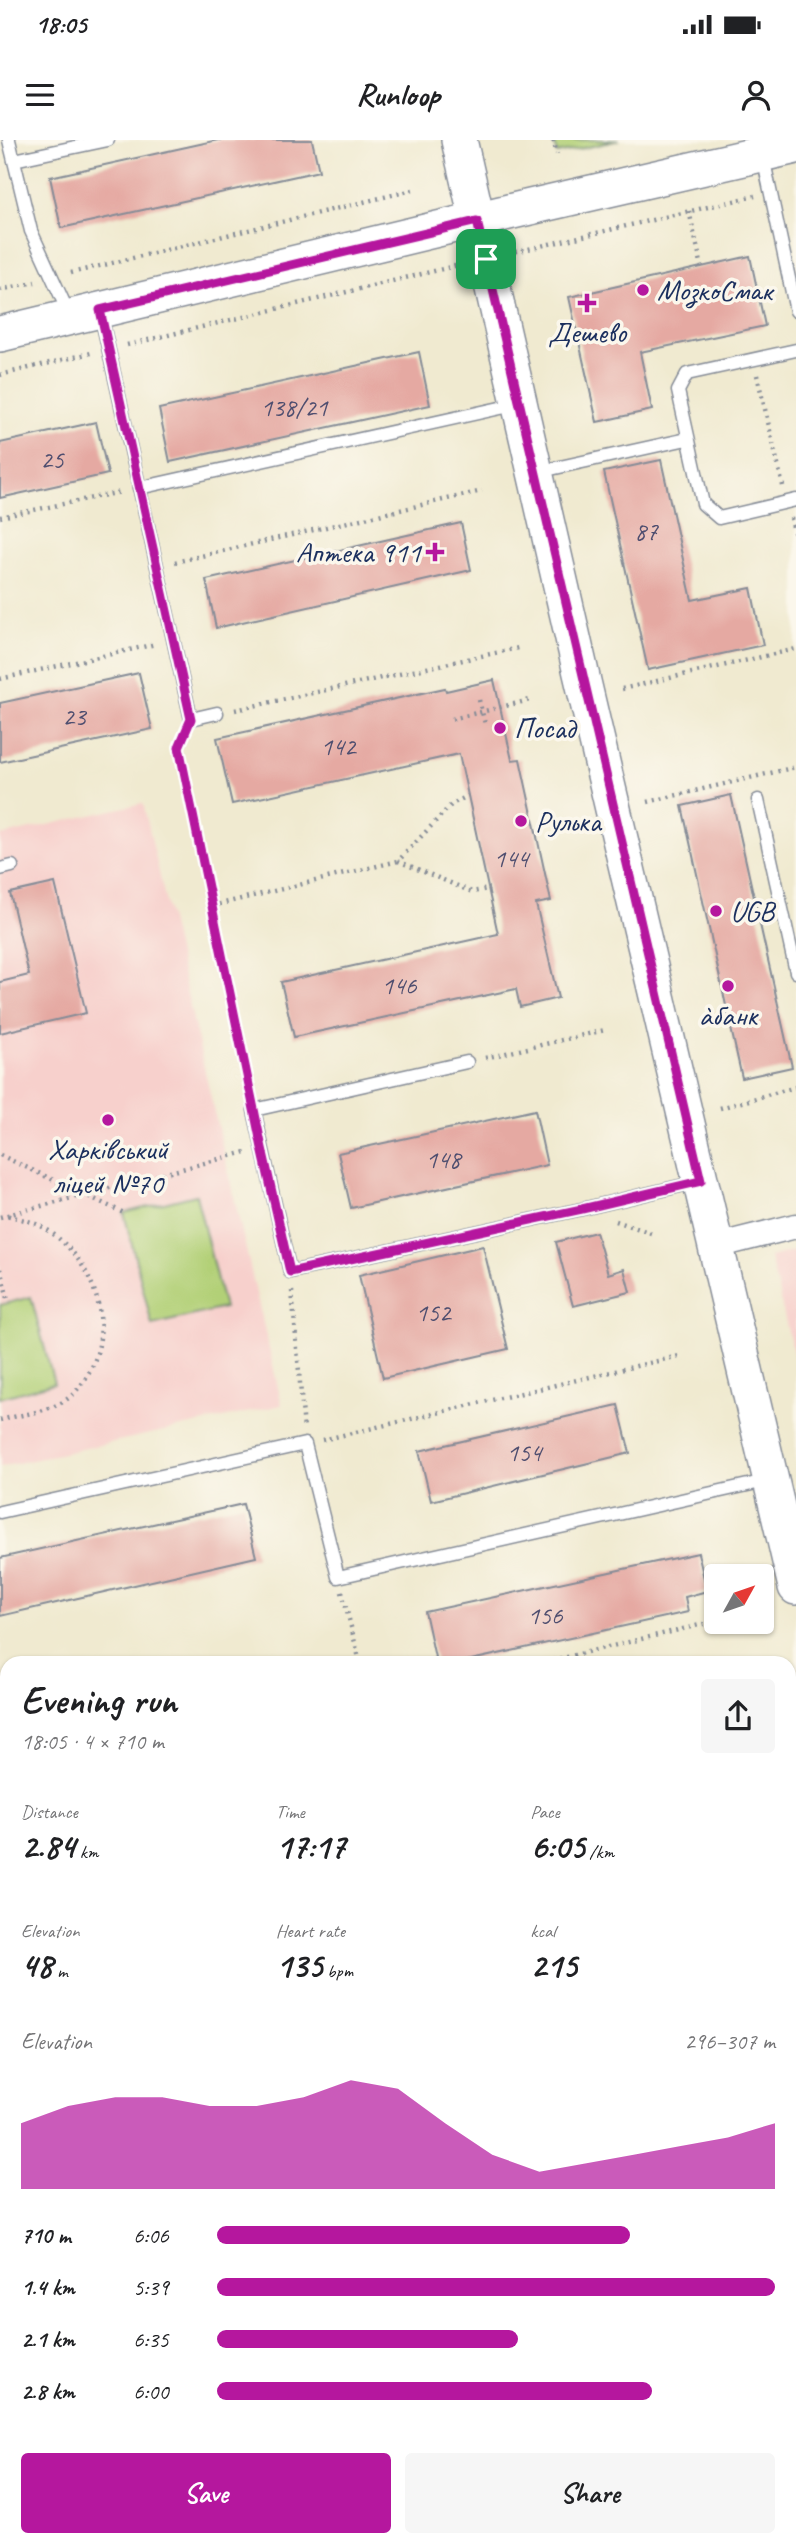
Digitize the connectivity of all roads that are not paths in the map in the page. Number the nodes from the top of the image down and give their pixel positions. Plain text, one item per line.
1 (9, 140) edge
2 (108, 140) edge
3 (459, 140) edge
4 (796, 146) edge
5 (762, 154) junction
6 (14, 160) junction
7 (477, 221) junction
8 (796, 311) edge
9 (85, 314) junction
10 (0, 334) edge
11 (796, 350) edge
12 (520, 404) junction
13 (687, 439) junction
14 (536, 472) junction
15 (139, 488) junction
16 (796, 500) edge
17 (217, 713) road end
18 (758, 800) dead end
19 (792, 936) edge
20 (796, 972) edge
21 (467, 1062) road end
22 (701, 1181) junction
23 (796, 1226) edge
24 (716, 1246) junction
25 (770, 1480) junction
26 (0, 1512) edge
27 (796, 1587) edge

1 - 6 lane
2 - 6 lane
3 - 7 main road
4 - 5 main road
5 - 7 main road
5 - 8 lane
6 - 9 lane
7 - 9 main road
7 - 12 main road
9 - 10 main road
9 - 15 lane
11 - 13 lane
12 - 14 main road
12 - 15 lane
13 - 14 lane
13 - 16 lane
14 - 22 main road
15 - 17 lane
18 - 19 lane
19 - 20 lane
21 - 22 lane
22 - 24 main road
23 - 24 street
24 - 25 main road
25 - 26 lane
25 - 27 main road

